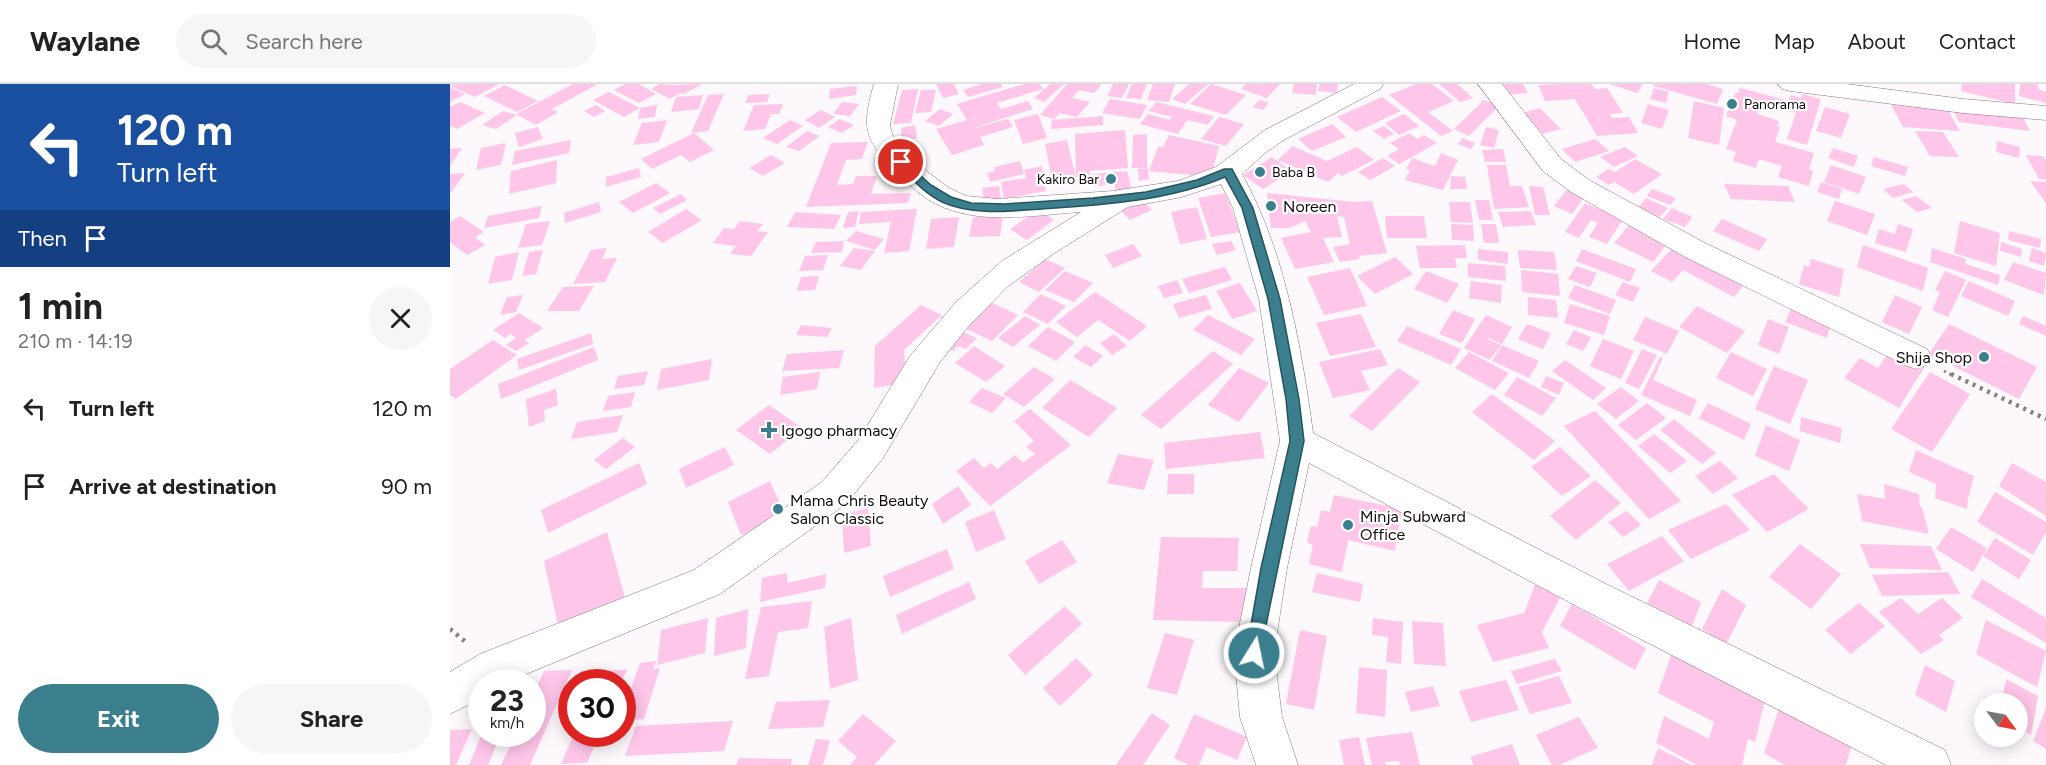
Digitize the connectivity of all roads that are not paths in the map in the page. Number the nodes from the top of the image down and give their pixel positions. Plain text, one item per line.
1 (886, 84) edge
2 (1372, 84) edge
3 (1490, 84) edge
4 (1790, 84) edge
5 (2046, 112) edge
6 (1228, 172) junction
7 (1124, 198) junction
8 (1916, 357) road end
9 (1297, 441) junction
10 (450, 694) edge
11 (1277, 765) edge
12 (1930, 765) edge

1 - 7 street
2 - 6 street
3 - 8 street
4 - 5 street
6 - 7 street
6 - 9 street
7 - 10 street
9 - 11 street
9 - 12 street

